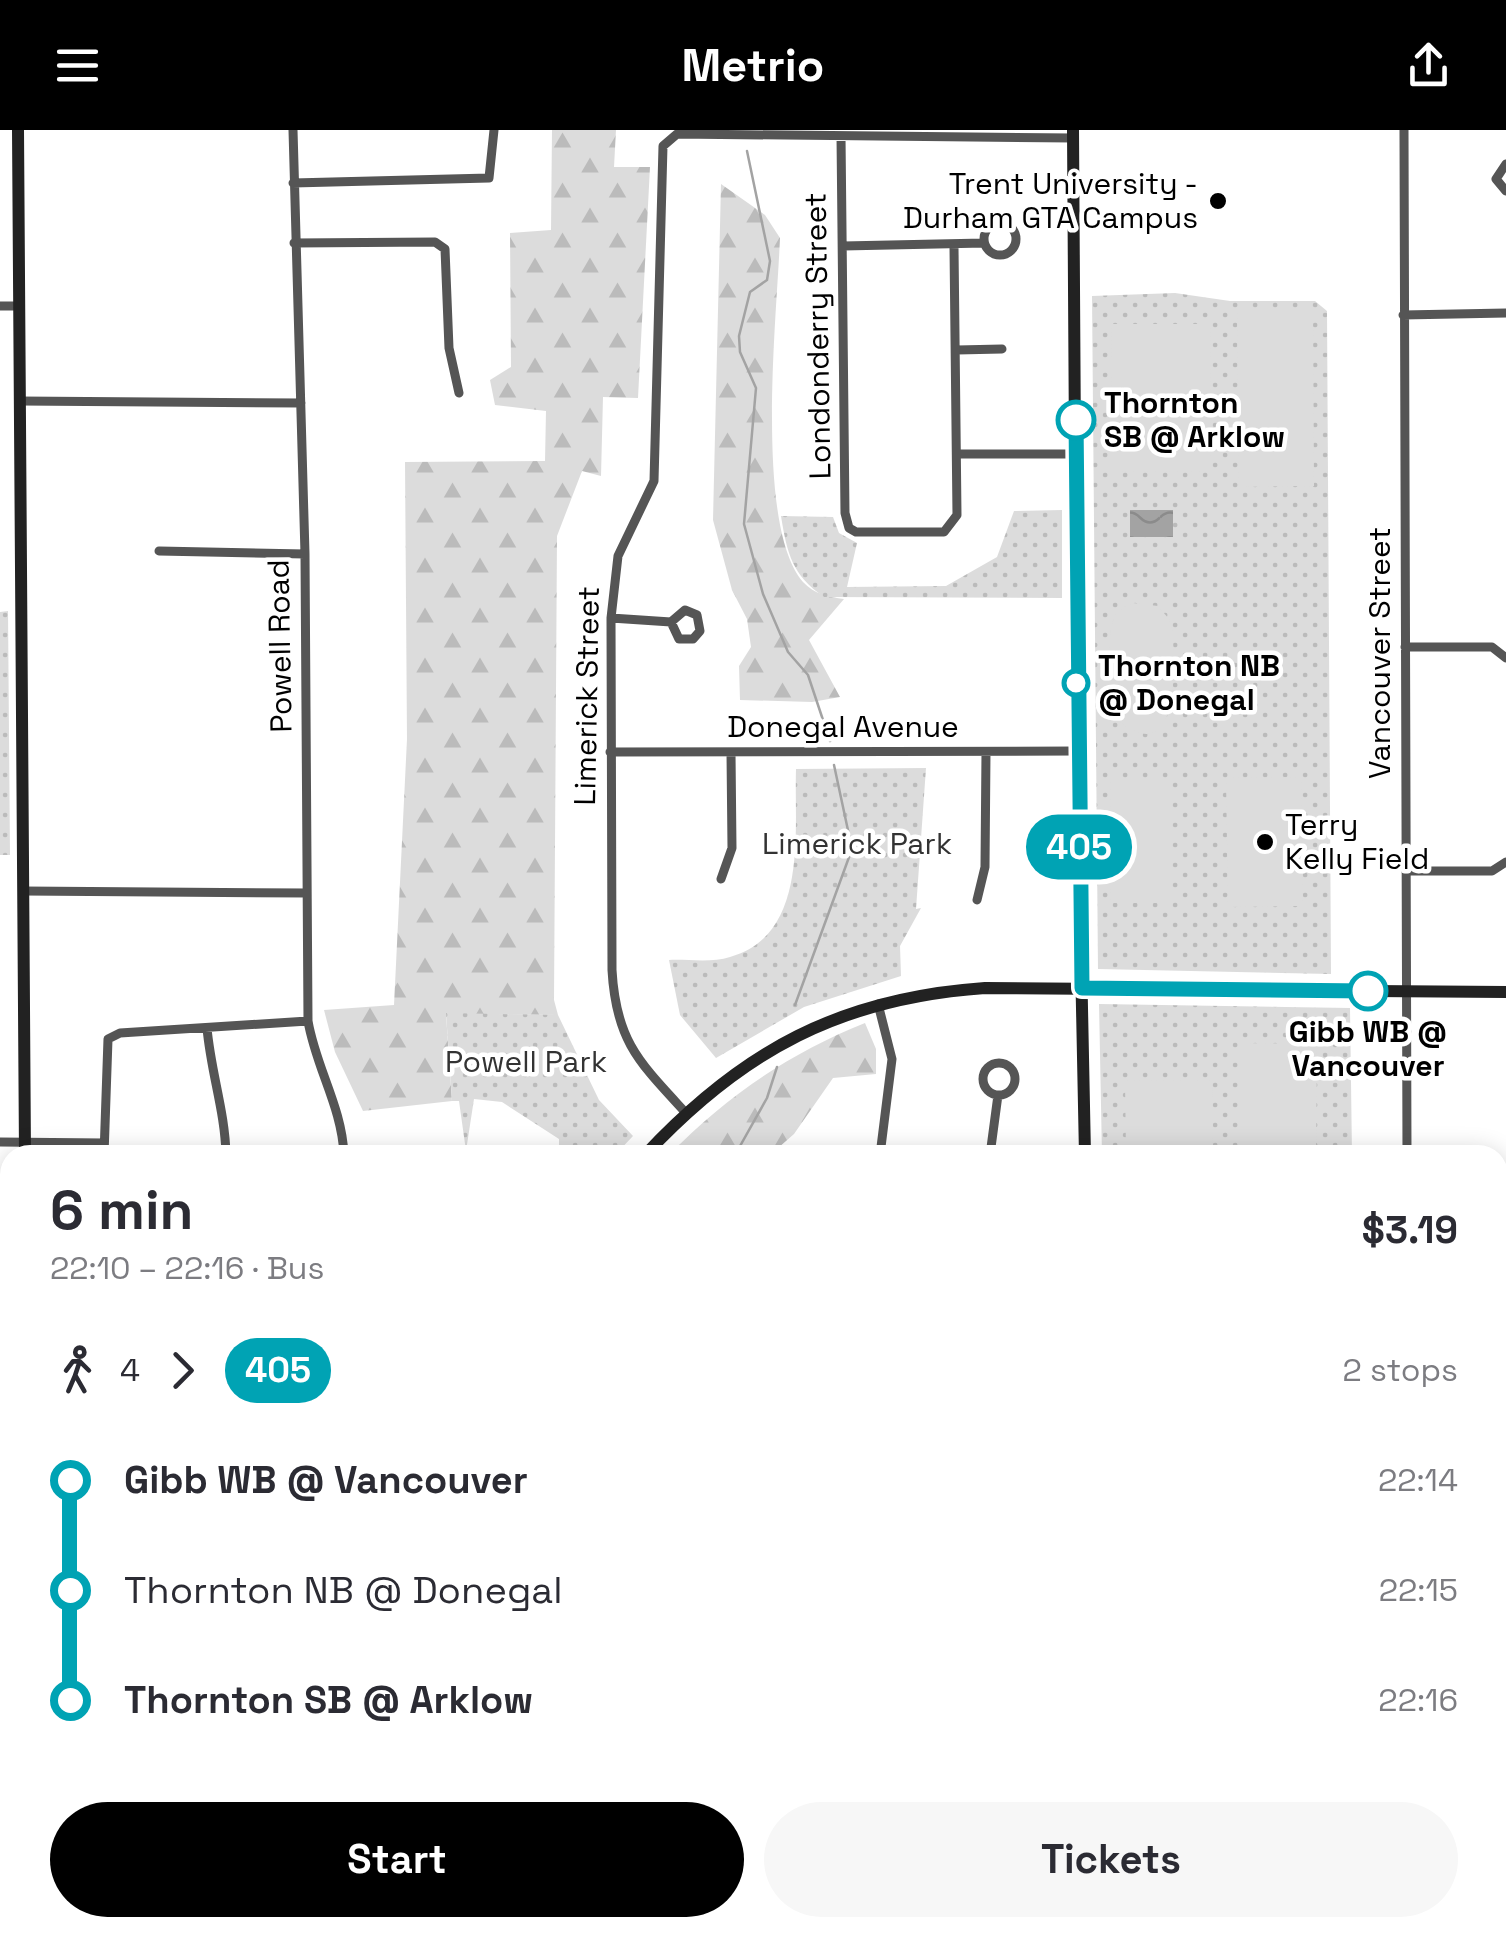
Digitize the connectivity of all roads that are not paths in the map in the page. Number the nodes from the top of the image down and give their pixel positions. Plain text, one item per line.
1 (18, 130) edge
2 (293, 130) edge
3 (494, 130) edge
4 (1404, 130) edge
5 (1073, 134) edge
6 (841, 136) junction
7 (1506, 164) edge
8 (293, 183) junction
9 (1506, 190) edge
10 (294, 243) junction
11 (984, 243) dead end
12 (843, 246) junction
13 (954, 246) junction
14 (0, 306) edge
15 (18, 306) junction
16 (1506, 313) edge
17 (1403, 315) junction
18 (1002, 349) dead end
19 (956, 350) junction
20 (459, 393) dead end
21 (20, 401) junction
22 (301, 403) junction
23 (957, 454) junction
24 (1076, 454) junction
25 (159, 552) dead end
26 (304, 554) junction
27 (611, 618) junction
28 (670, 622) dead end
29 (1405, 648) junction
30 (1506, 658) edge
31 (1076, 751) junction
32 (610, 752) junction
33 (731, 752) junction
34 (986, 752) junction
35 (1506, 862) edge
36 (1407, 871) junction
37 (721, 880) dead end
38 (23, 892) junction
39 (308, 893) junction
40 (978, 900) dead end
41 (1082, 988) junction
42 (1410, 991) junction
43 (1506, 992) edge
44 (878, 1004) junction
45 (308, 1021) junction
46 (206, 1028) junction
47 (998, 1095) dead end
48 (685, 1112) junction
49 (104, 1143) joint
50 (25, 1145) edge
51 (78, 1145) edge
52 (226, 1145) edge
53 (343, 1145) edge
54 (654, 1145) edge
55 (881, 1145) edge
56 (991, 1145) edge
57 (1085, 1145) edge
58 (1407, 1145) edge

1 - 15 main road
2 - 8 street, Powell Road
3 - 8 street
4 - 17 street, Vancouver Street
5 - 6 street
5 - 24 main road
6 - 12 street, Londonderry Street
6 - 27 street, Limerick Street
7 - 9 street
8 - 10 street, Powell Road
10 - 20 street
10 - 22 street, Powell Road
11 - 13 street
12 - 13 street
12 - 23 street, Londonderry Street
13 - 19 street
14 - 15 street
15 - 21 main road
16 - 17 street
17 - 29 street, Vancouver Street
18 - 19 street
19 - 23 street
21 - 22 street
21 - 38 main road
22 - 26 street, Powell Road
23 - 24 street
24 - 31 main road
25 - 26 street
26 - 39 street, Powell Road
27 - 28 street
27 - 32 street, Limerick Street
29 - 30 street
29 - 36 street, Vancouver Street
31 - 34 street, Donegal Avenue
31 - 41 main road
32 - 33 street, Donegal Avenue
32 - 48 street, Limerick Street
33 - 34 street, Donegal Avenue
33 - 37 street
34 - 40 street
35 - 36 street
36 - 42 street, Vancouver Street
38 - 39 street
38 - 50 main road
39 - 45 street, Powell Road
41 - 42 main road
41 - 44 main road
41 - 57 main road
42 - 43 main road
42 - 58 street, Vancouver Street
44 - 48 main road
44 - 55 street
45 - 46 street
45 - 53 street, Powell Road
46 - 49 street
46 - 52 street
47 - 56 street
48 - 54 main road
49 - 51 street

